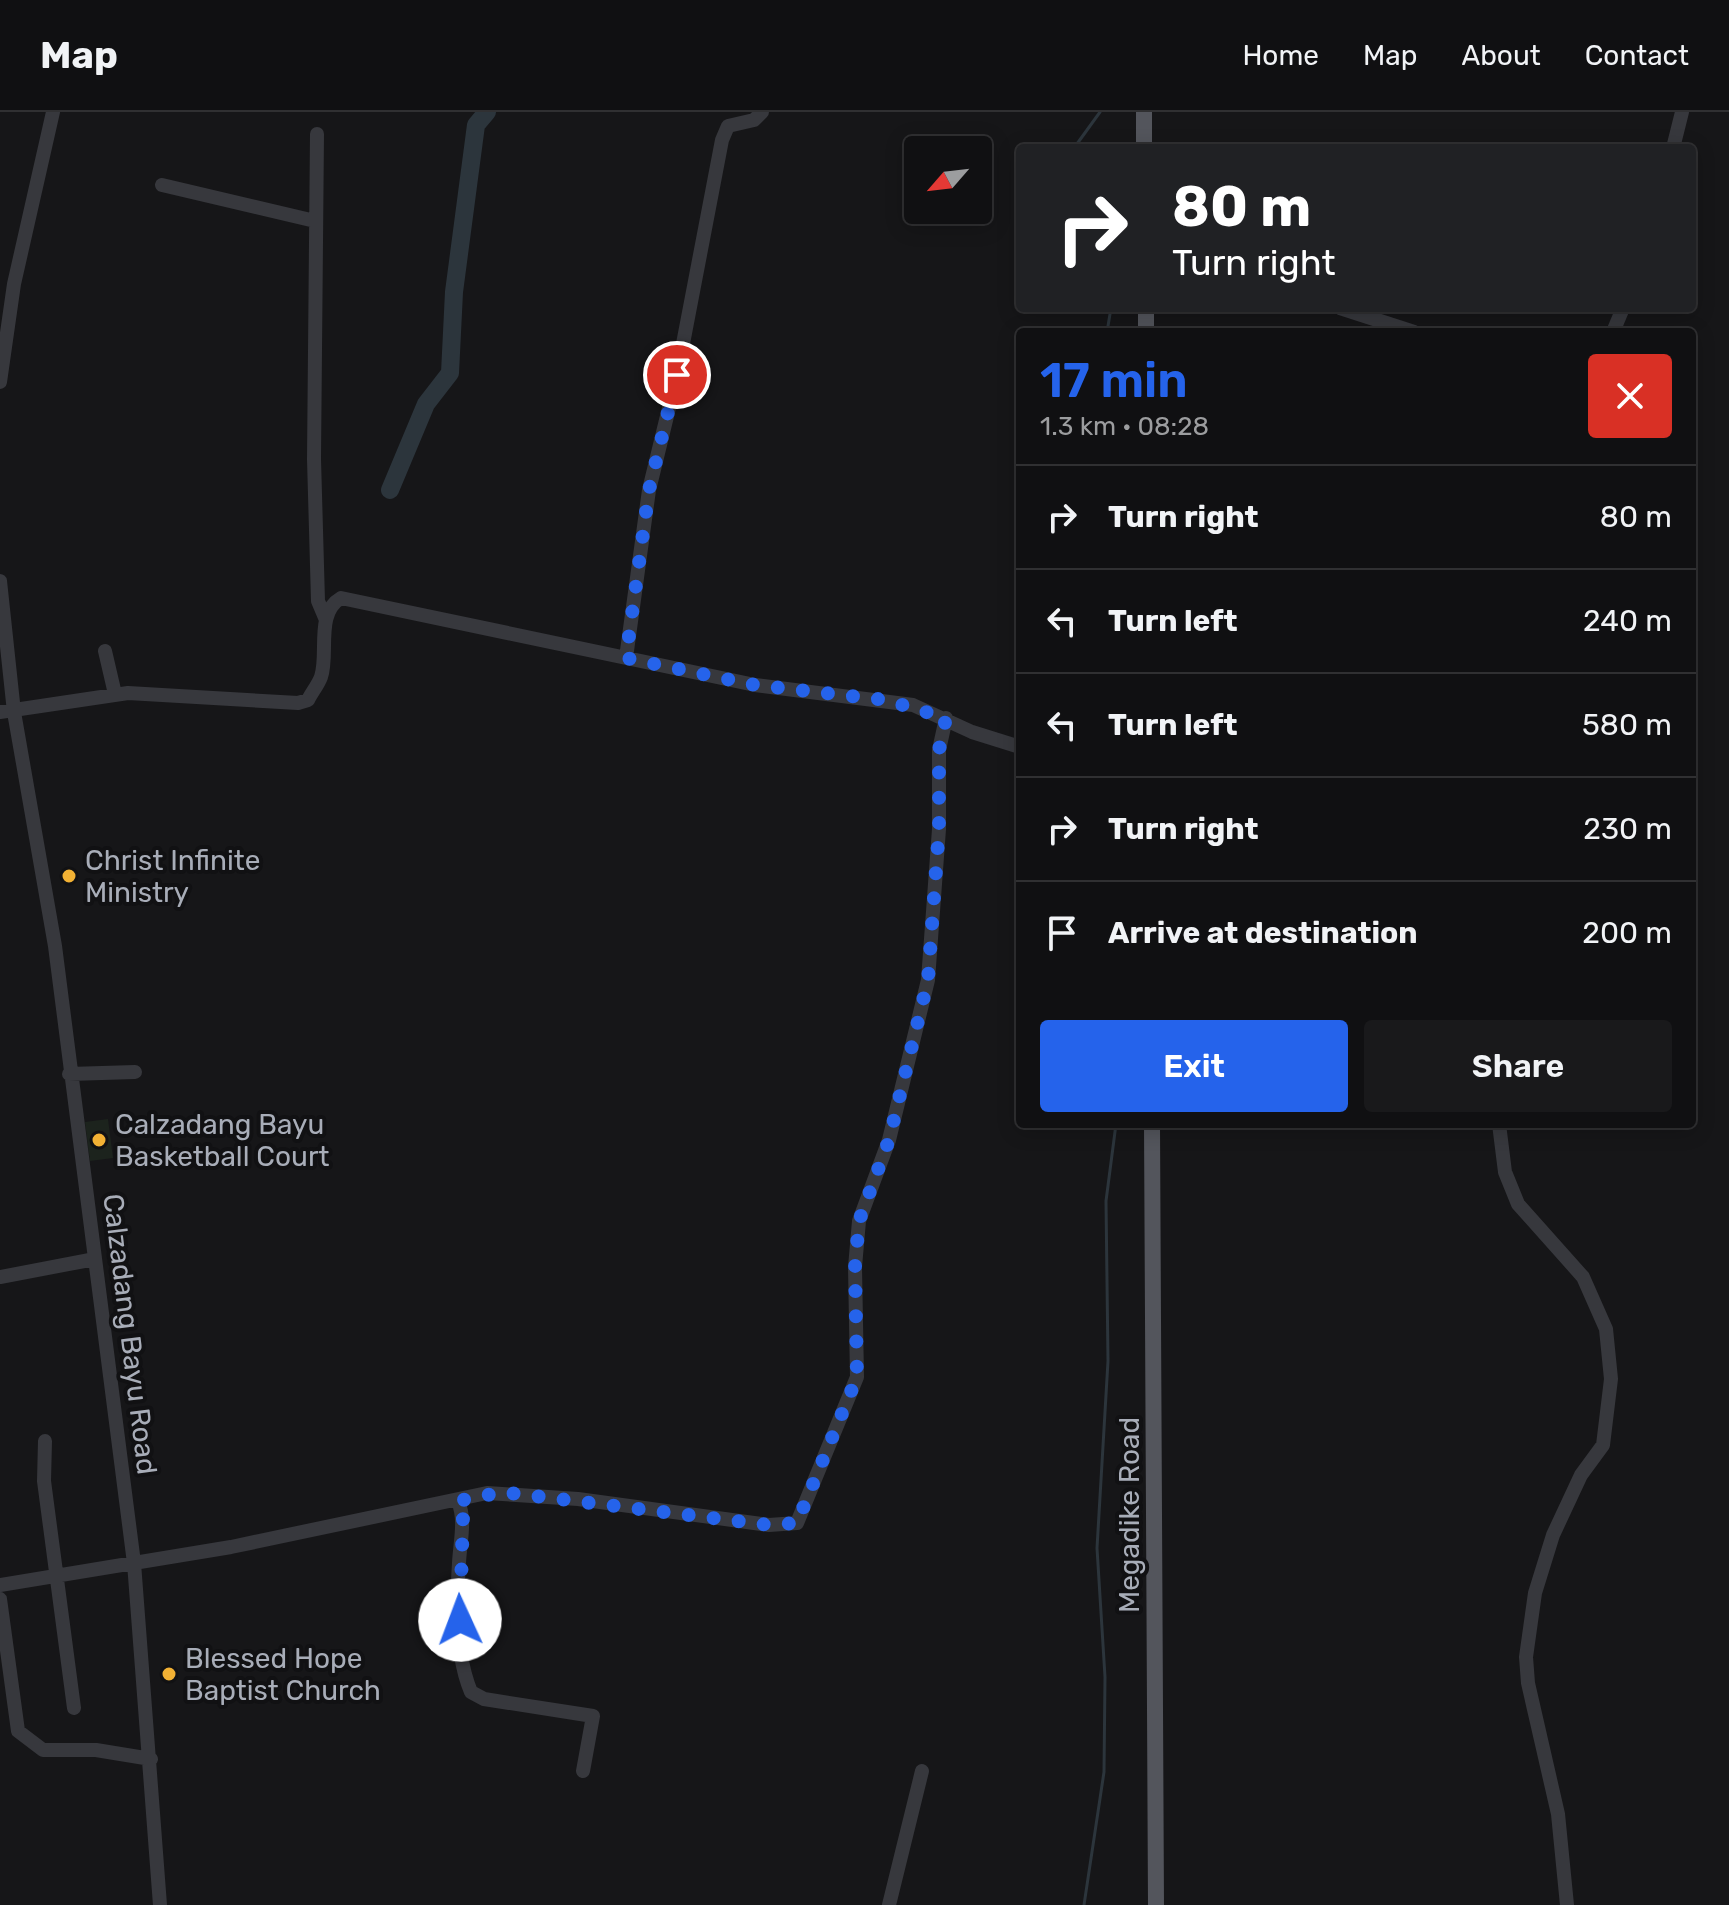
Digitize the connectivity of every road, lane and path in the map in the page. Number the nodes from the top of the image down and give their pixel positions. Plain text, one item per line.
1 (53, 112) edge
2 (762, 112) edge
3 (1144, 112) edge
4 (1682, 112) edge
5 (317, 134) dead end
6 (1144, 144) edge
7 (1674, 144) edge
8 (162, 185) dead end
9 (315, 221) junction
10 (1352, 312) edge
11 (1402, 328) edge
12 (0, 382) edge
13 (0, 581) edge
14 (326, 620) junction
15 (105, 651) dead end
16 (626, 658) junction
17 (115, 694) junction
18 (7, 712) edge
19 (946, 718) junction
20 (1016, 746) edge
21 (135, 1072) dead end
22 (69, 1074) junction
23 (1152, 1128) edge
24 (1500, 1128) edge
25 (95, 1259) junction
26 (0, 1277) edge
27 (45, 1441) dead end
28 (458, 1501) junction
29 (134, 1563) junction
30 (57, 1576) junction
31 (0, 1585) edge
32 (0, 1599) edge
33 (74, 1708) dead end
34 (151, 1759) junction
35 (583, 1771) dead end
36 (922, 1771) dead end
37 (160, 1905) edge
38 (889, 1905) edge
39 (1156, 1905) edge
40 (1567, 1905) edge

1 - 12 street
2 - 16 street
3 - 6 main road
4 - 7 street
5 - 9 street
8 - 9 street
9 - 14 street
10 - 11 street
13 - 18 street, Calzadang Bayu Road
14 - 16 street
14 - 17 street
15 - 17 street
16 - 19 street
17 - 18 street
18 - 22 street, Calzadang Bayu Road
19 - 20 street
19 - 28 street
21 - 22 street
22 - 25 street, Calzadang Bayu Road
23 - 39 main road, Megadike Road
24 - 40 street
25 - 26 street
25 - 29 street, Calzadang Bayu Road
27 - 30 street
28 - 29 street
28 - 35 street
29 - 30 street
29 - 34 street, Calzadang Bayu Road
30 - 31 street
30 - 33 street
32 - 34 street
34 - 37 street, Calzadang Bayu Road
36 - 38 street

